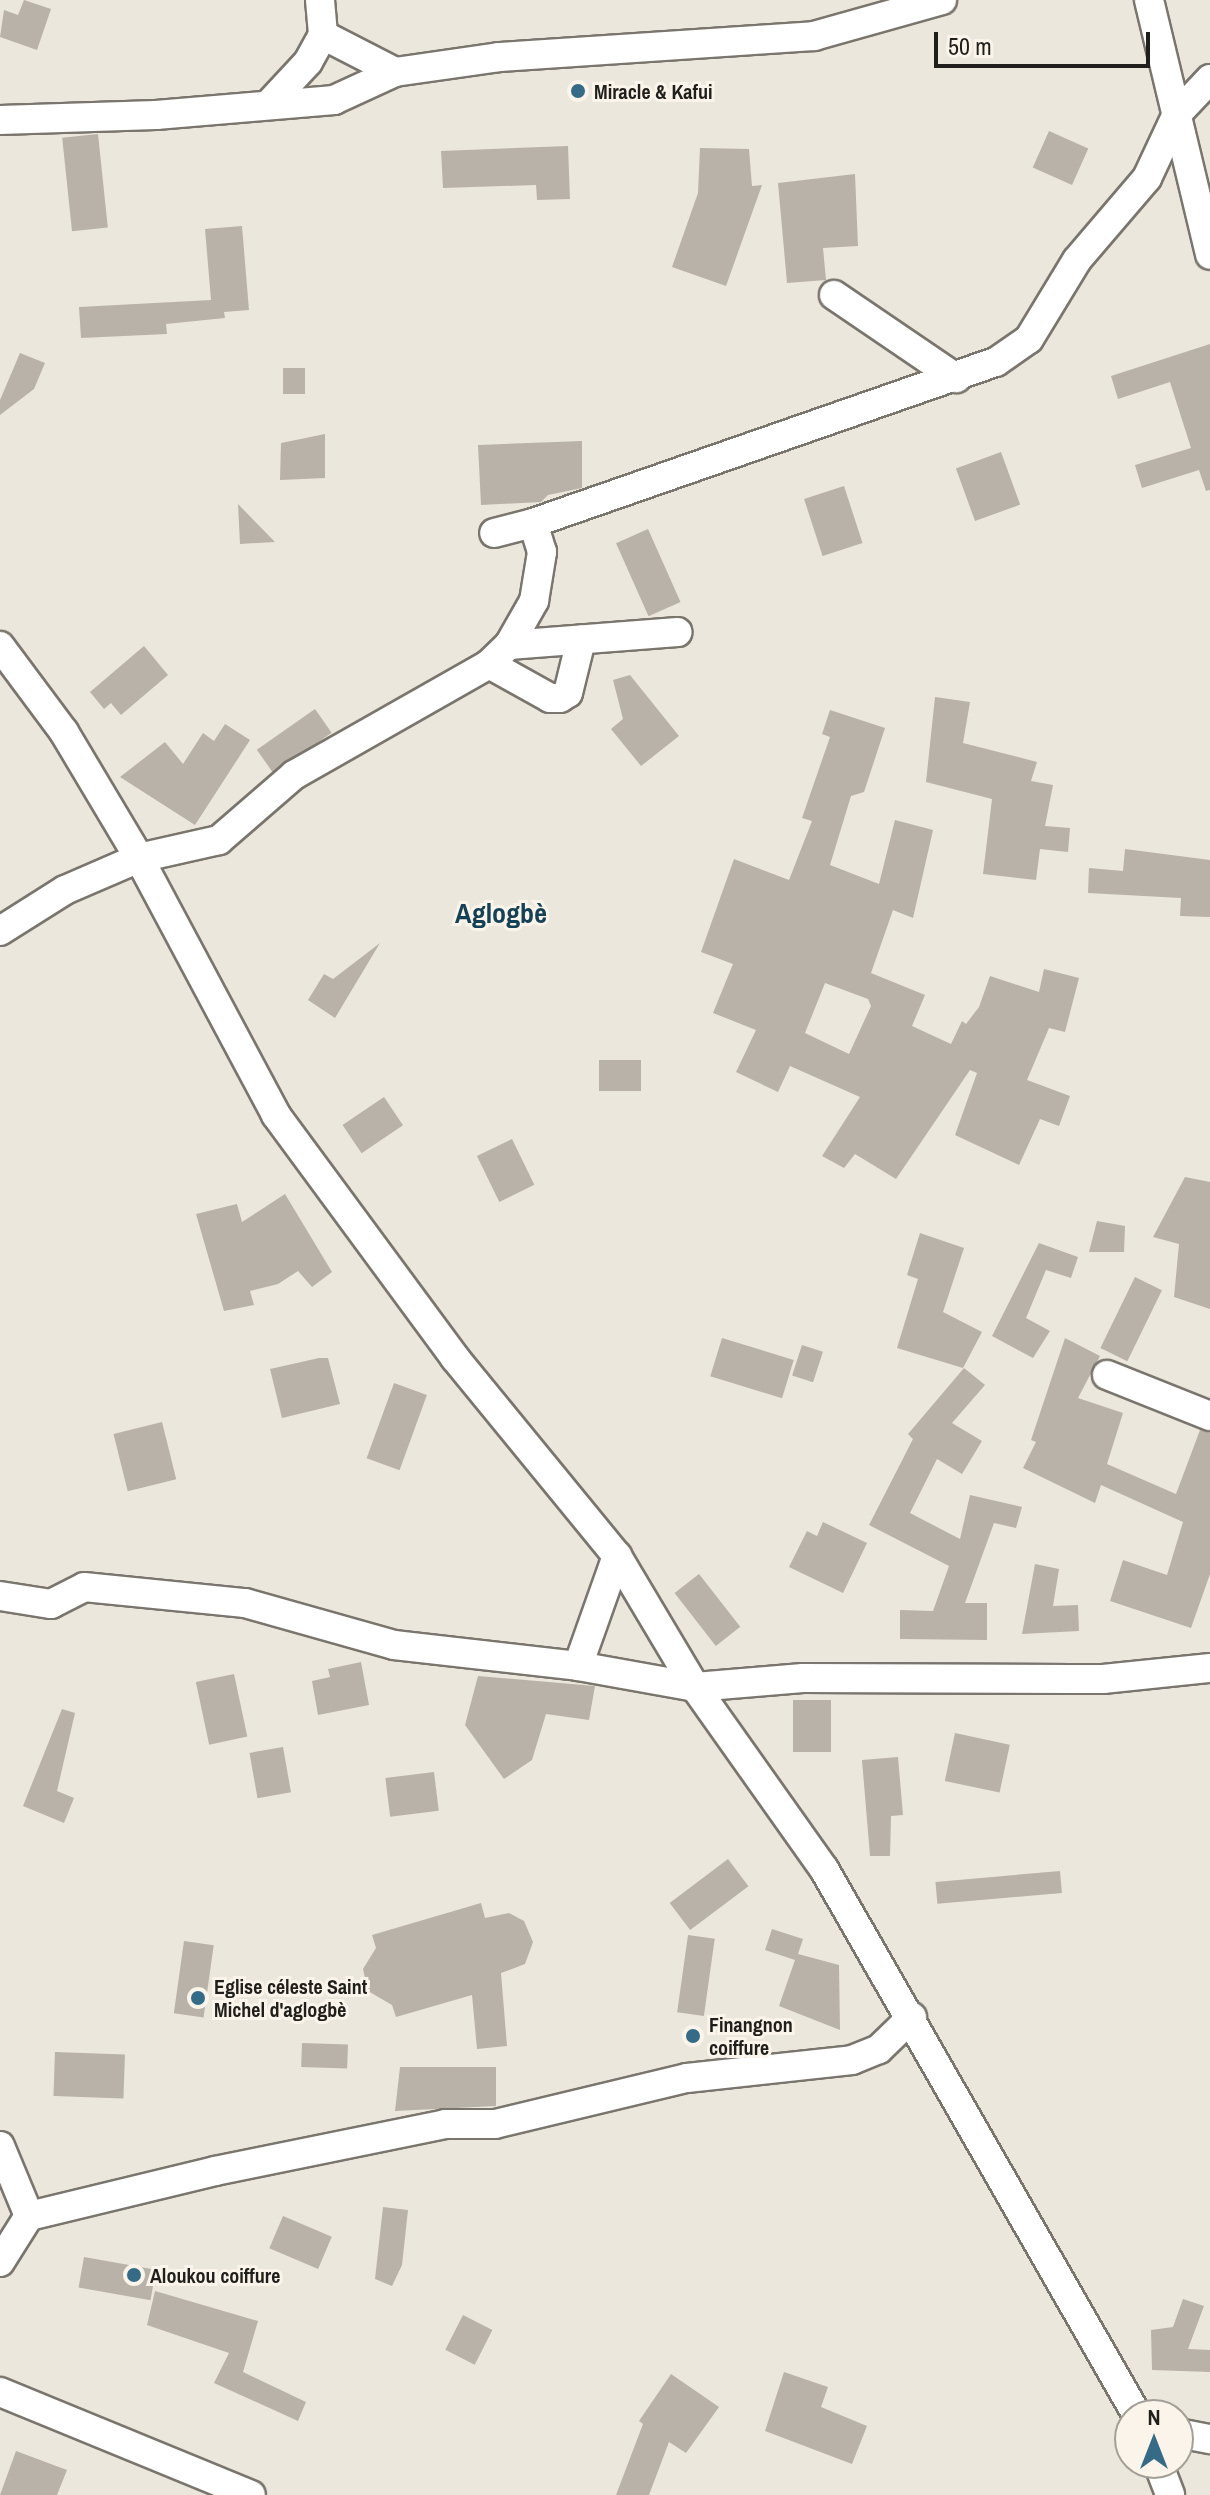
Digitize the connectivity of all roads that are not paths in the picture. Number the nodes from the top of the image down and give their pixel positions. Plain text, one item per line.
1 (320, 0) edge
2 (942, 0) edge
3 (1149, 0) edge
4 (323, 35) junction
5 (395, 72) junction
6 (1210, 79) edge
7 (269, 104) junction
8 (1177, 114) junction
9 (0, 120) edge
10 (1210, 255) edge
11 (834, 295) dead end
12 (956, 378) junction
13 (533, 523) junction
14 (494, 533) dead end
15 (677, 632) dead end
16 (581, 640) junction
17 (0, 646) edge
18 (499, 655) junction
19 (139, 858) junction
20 (0, 931) edge
21 (1107, 1375) dead end
22 (1210, 1416) edge
23 (617, 1556) junction
24 (0, 1596) edge
25 (578, 1666) junction
26 (1210, 1668) edge
27 (695, 1687) junction
28 (912, 2017) junction
29 (0, 2146) edge
30 (29, 2216) junction
31 (0, 2262) edge
32 (0, 2392) edge
33 (1128, 2399) edge
34 (251, 2495) edge

1 - 4 street
2 - 5 street
3 - 8 street
4 - 5 street
4 - 7 street
5 - 7 street
6 - 8 street
7 - 9 street
8 - 10 street
8 - 12 street
11 - 12 street
12 - 13 street
13 - 14 street
13 - 18 street
15 - 16 street
16 - 18 street
16 - 18 street
17 - 19 street
18 - 19 street
19 - 20 street
19 - 23 street
21 - 22 street
23 - 25 street
23 - 27 street
24 - 25 street
25 - 27 street
26 - 27 street
27 - 28 street
28 - 30 street
28 - 33 street
29 - 30 street
30 - 31 street
32 - 34 street

